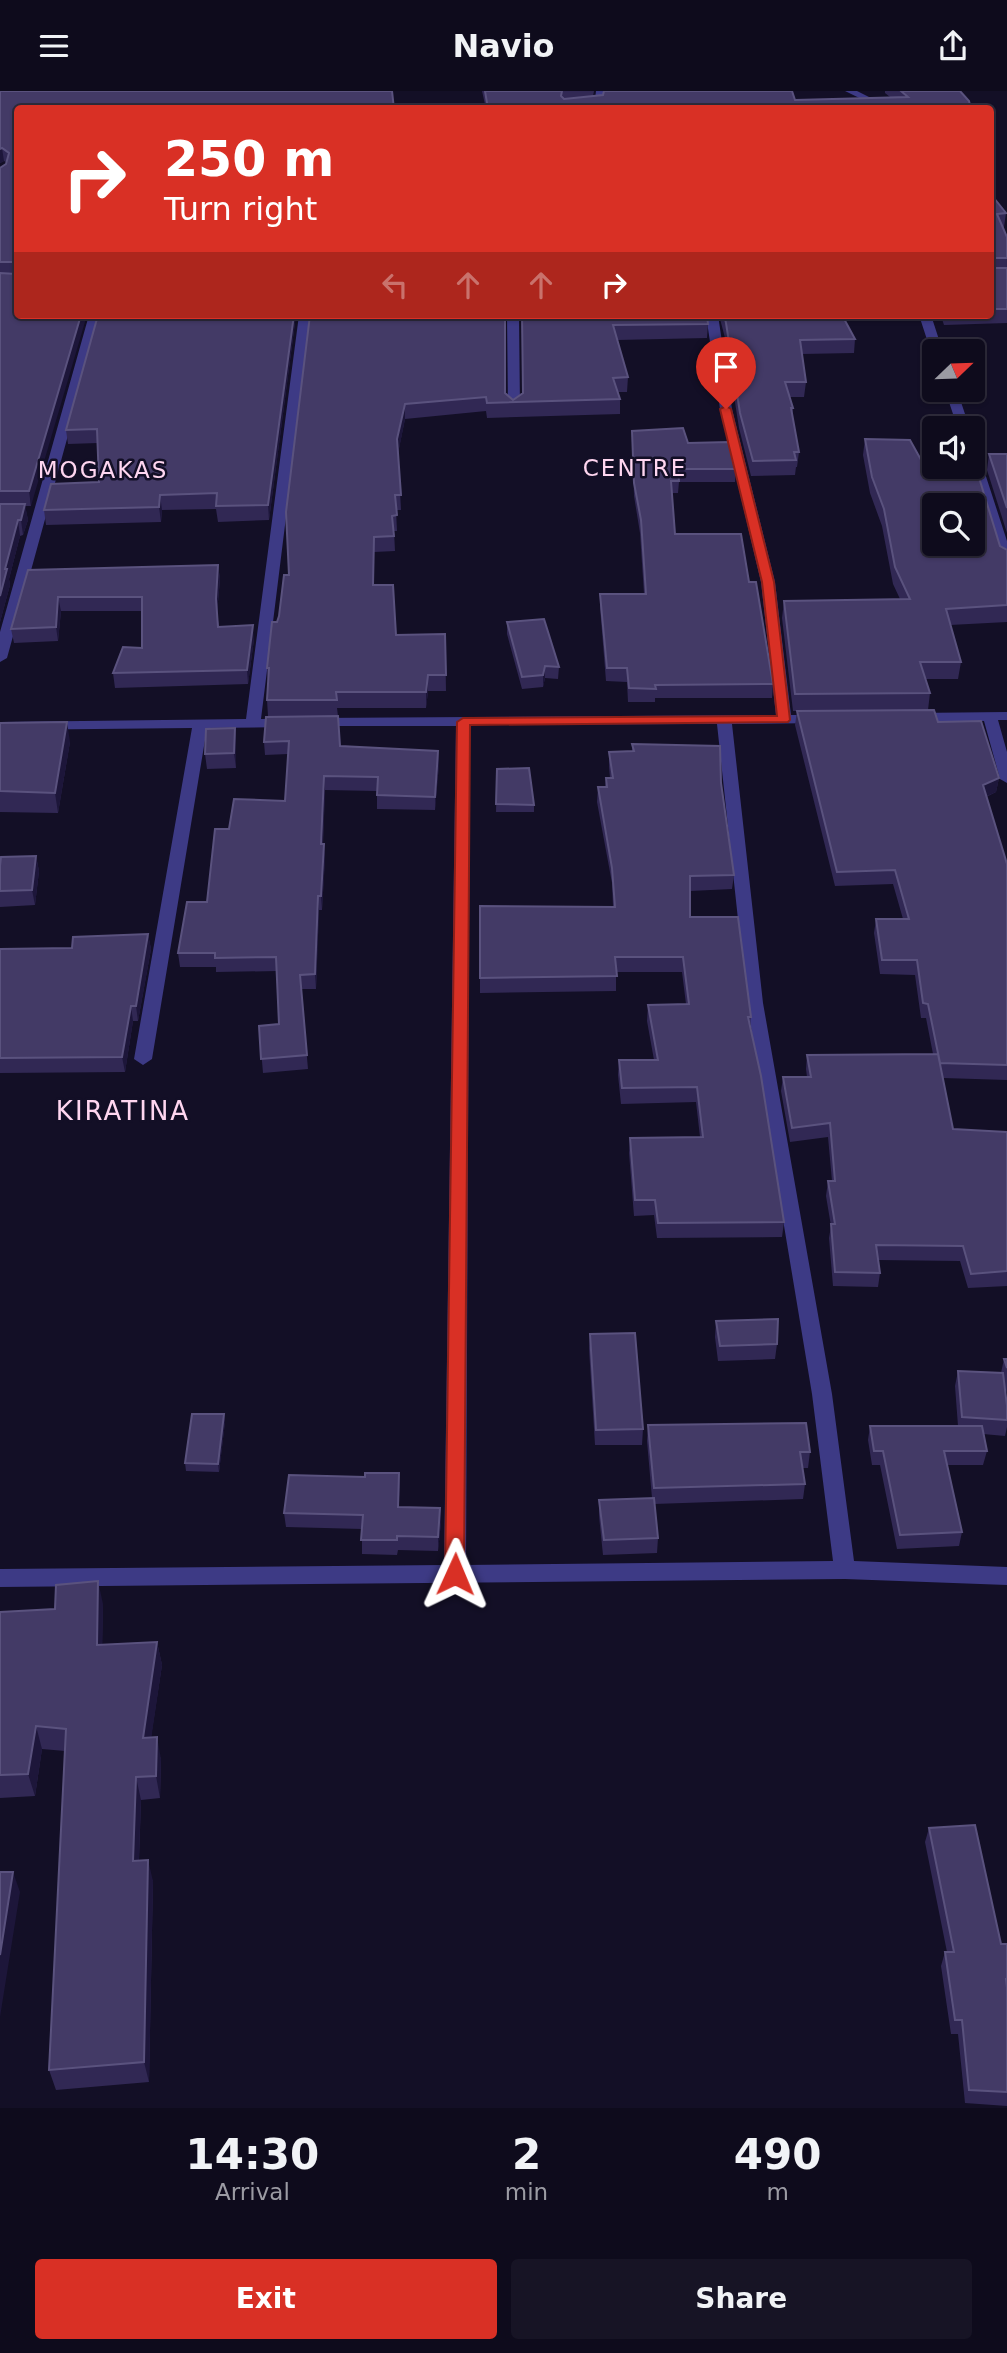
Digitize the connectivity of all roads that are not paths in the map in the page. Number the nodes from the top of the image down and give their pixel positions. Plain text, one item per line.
1 (601, 91) edge
2 (850, 91) edge
3 (566, 105) edge
4 (878, 105) edge
5 (94, 319) edge
6 (304, 319) edge
7 (513, 319) edge
8 (713, 319) edge
9 (926, 319) edge
10 (933, 339) edge
11 (514, 408) edge
12 (981, 479) edge
13 (1007, 562) edge
14 (0, 658) edge
15 (990, 716) junction
16 (1007, 716) edge
17 (894, 718) edge
18 (724, 719) junction
19 (839, 719) edge
20 (784, 720) junction
21 (463, 722) junction
22 (253, 723) junction
23 (200, 724) junction
24 (0, 726) edge
25 (1007, 779) edge
26 (143, 1059) dead end
27 (845, 1570) junction
28 (455, 1574) junction
29 (1007, 1576) edge
30 (0, 1578) edge

1 - 3 street
2 - 4 street
5 - 14 street
6 - 22 street
7 - 11 street
8 - 20 street
9 - 10 street
12 - 13 street
15 - 16 street
15 - 17 street
15 - 25 street
18 - 20 street
18 - 21 street
18 - 27 street
19 - 20 street
21 - 22 street
21 - 28 street
22 - 23 street
23 - 24 street
23 - 26 street
27 - 28 street
27 - 29 street
28 - 30 street

